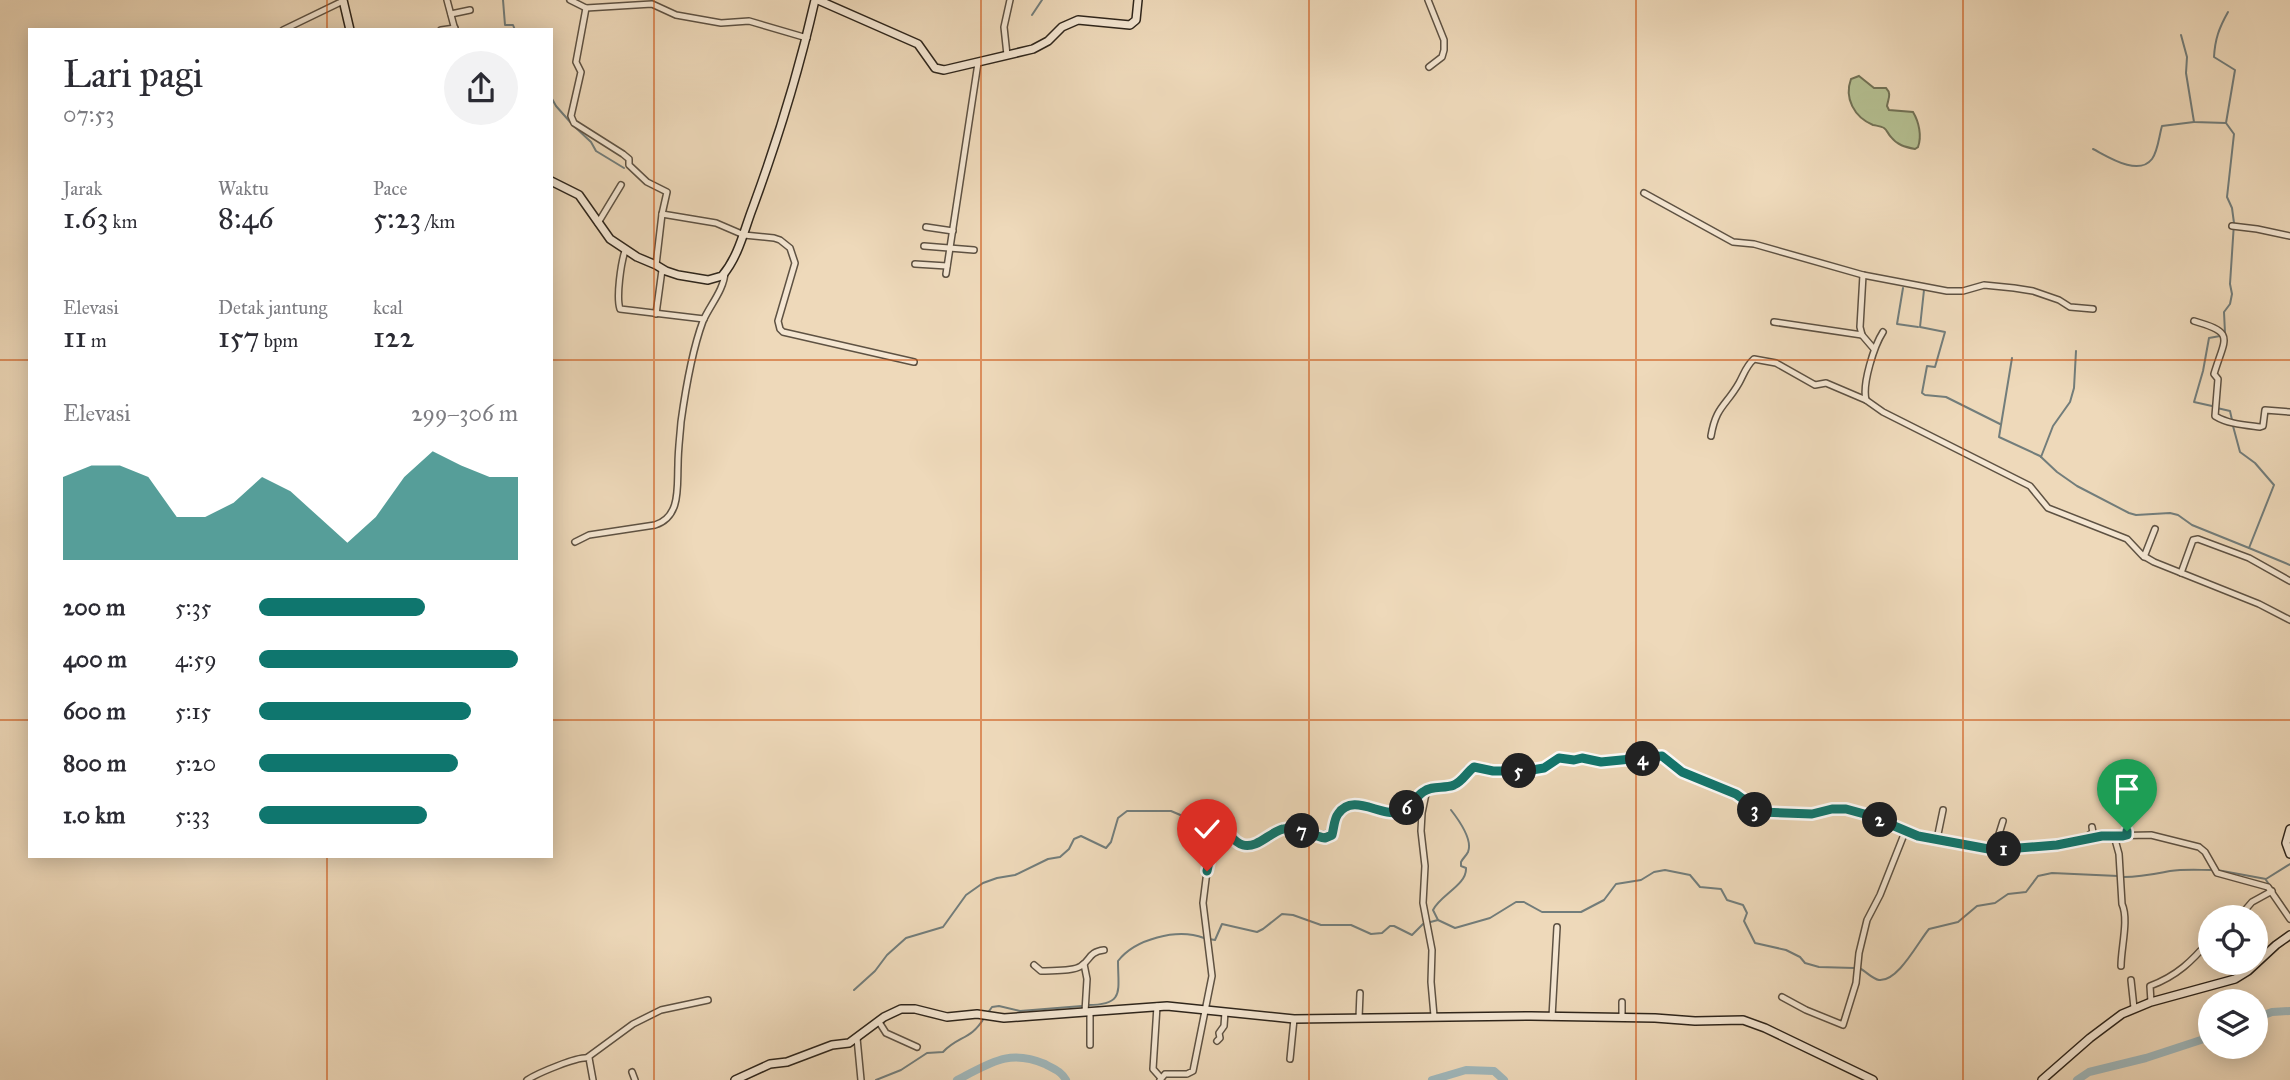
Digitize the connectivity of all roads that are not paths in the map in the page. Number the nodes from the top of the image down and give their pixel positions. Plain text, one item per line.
1 (447, 0) edge
2 (570, 0) edge
3 (817, 0) edge
4 (1010, 0) edge
5 (1138, 0) edge
6 (1428, 0) edge
7 (343, 1) edge
8 (586, 8) junction
9 (470, 10) dead end
10 (451, 14) junction
11 (287, 28) edge
12 (349, 28) edge
13 (455, 28) edge
14 (807, 38) junction
15 (1007, 55) junction
16 (978, 63) junction
17 (1429, 67) dead end
18 (553, 182) edge
19 (621, 186) dead end
20 (1644, 193) dead end
21 (663, 214) junction
22 (598, 223) junction
23 (2232, 226) dead end
24 (926, 227) dead end
25 (953, 231) junction
26 (744, 235) junction
27 (2290, 236) edge
28 (924, 246) dead end
29 (950, 248) junction
30 (974, 250) dead end
31 (625, 251) junction
32 (915, 264) dead end
33 (947, 266) junction
34 (659, 267) junction
35 (725, 272) junction
36 (946, 274) dead end
37 (1863, 275) junction
38 (2093, 309) dead end
39 (656, 314) junction
40 (704, 319) junction
41 (2194, 320) dead end
42 (1774, 322) dead end
43 (1883, 332) dead end
44 (1862, 335) junction
45 (1874, 349) junction
46 (914, 362) dead end
47 (1866, 400) junction
48 (2290, 412) edge
49 (1711, 436) dead end
50 (2155, 529) dead end
51 (575, 542) dead end
52 (2144, 557) junction
53 (2181, 573) junction
54 (2290, 581) edge
55 (2290, 620) edge
56 (1427, 789) junction
57 (1943, 810) dead end
58 (2003, 821) dead end
59 (2092, 827) dead end
60 (2290, 829) edge
61 (1910, 832) junction
62 (2114, 836) junction
63 (2090, 837) junction
64 (1937, 838) junction
65 (1998, 848) junction
66 (2290, 854) edge
67 (2272, 891) junction
68 (2249, 905) edge
69 (2290, 919) edge
70 (1557, 927) dead end
71 (2290, 935) edge
72 (1104, 950) dead end
73 (2198, 953) edge
74 (1084, 964) junction
75 (1034, 965) dead end
76 (2121, 966) dead end
77 (2131, 980) dead end
78 (1360, 993) dead end
79 (1782, 997) dead end
80 (708, 1000) dead end
81 (1622, 1002) dead end
82 (2151, 1002) junction
83 (1157, 1006) junction
84 (2134, 1008) junction
85 (1204, 1010) junction
86 (1087, 1012) junction
87 (1225, 1012) junction
88 (1434, 1016) junction
89 (1552, 1017) junction
90 (1359, 1018) junction
91 (1622, 1018) junction
92 (1294, 1019) junction
93 (879, 1022) junction
94 (857, 1038) junction
95 (1217, 1041) dead end
96 (1090, 1045) dead end
97 (917, 1047) dead end
98 (588, 1057) junction
99 (1290, 1059) dead end
100 (632, 1072) dead end
101 (1161, 1079) edge
102 (527, 1080) edge
103 (593, 1080) edge
104 (635, 1080) edge
105 (735, 1080) edge
106 (861, 1080) edge
107 (1873, 1080) edge
108 (2042, 1080) edge

1 - 10 street
2 - 8 street
3 - 14 street
3 - 16 street
4 - 15 street
5 - 15 street
6 - 17 street
7 - 11 street
7 - 12 street
8 - 14 street
8 - 21 street
9 - 10 street
10 - 13 street
14 - 26 street
15 - 16 street
16 - 25 street
18 - 22 street
19 - 22 street
20 - 37 street
21 - 26 street
21 - 34 street
22 - 31 street
23 - 27 street
24 - 25 street
25 - 29 street
26 - 35 street
26 - 46 street
28 - 29 street
29 - 30 street
29 - 33 street
31 - 34 street
31 - 39 street
32 - 33 street
33 - 36 street
34 - 35 street
34 - 39 street
35 - 40 street
37 - 38 street
37 - 44 street
39 - 40 street
40 - 51 street
41 - 48 street
42 - 44 street
43 - 45 street
44 - 45 street
45 - 47 street
47 - 49 street
47 - 52 street
50 - 52 street
52 - 53 street
53 - 54 street
53 - 55 street
56 - 61 street
56 - 85 street
56 - 88 street
57 - 64 street
58 - 65 street
59 - 63 street
60 - 66 street
61 - 64 street
61 - 79 street
62 - 63 street
62 - 67 street
62 - 76 street
63 - 65 street
64 - 65 street
67 - 68 street
67 - 69 street
70 - 89 street
71 - 82 street
72 - 74 street
73 - 82 street
74 - 75 street
74 - 86 street
77 - 84 street
78 - 90 street
80 - 98 street
81 - 91 street
82 - 84 street
83 - 85 street
83 - 86 street
83 - 101 street
84 - 108 street
85 - 87 street
85 - 101 street
86 - 93 street
86 - 96 street
87 - 92 street
87 - 95 street
88 - 89 street
88 - 90 street
89 - 91 street
90 - 92 street
91 - 107 street
92 - 99 street
93 - 94 street
93 - 97 street
94 - 105 street
94 - 106 street
98 - 102 street
98 - 103 street
100 - 104 street

